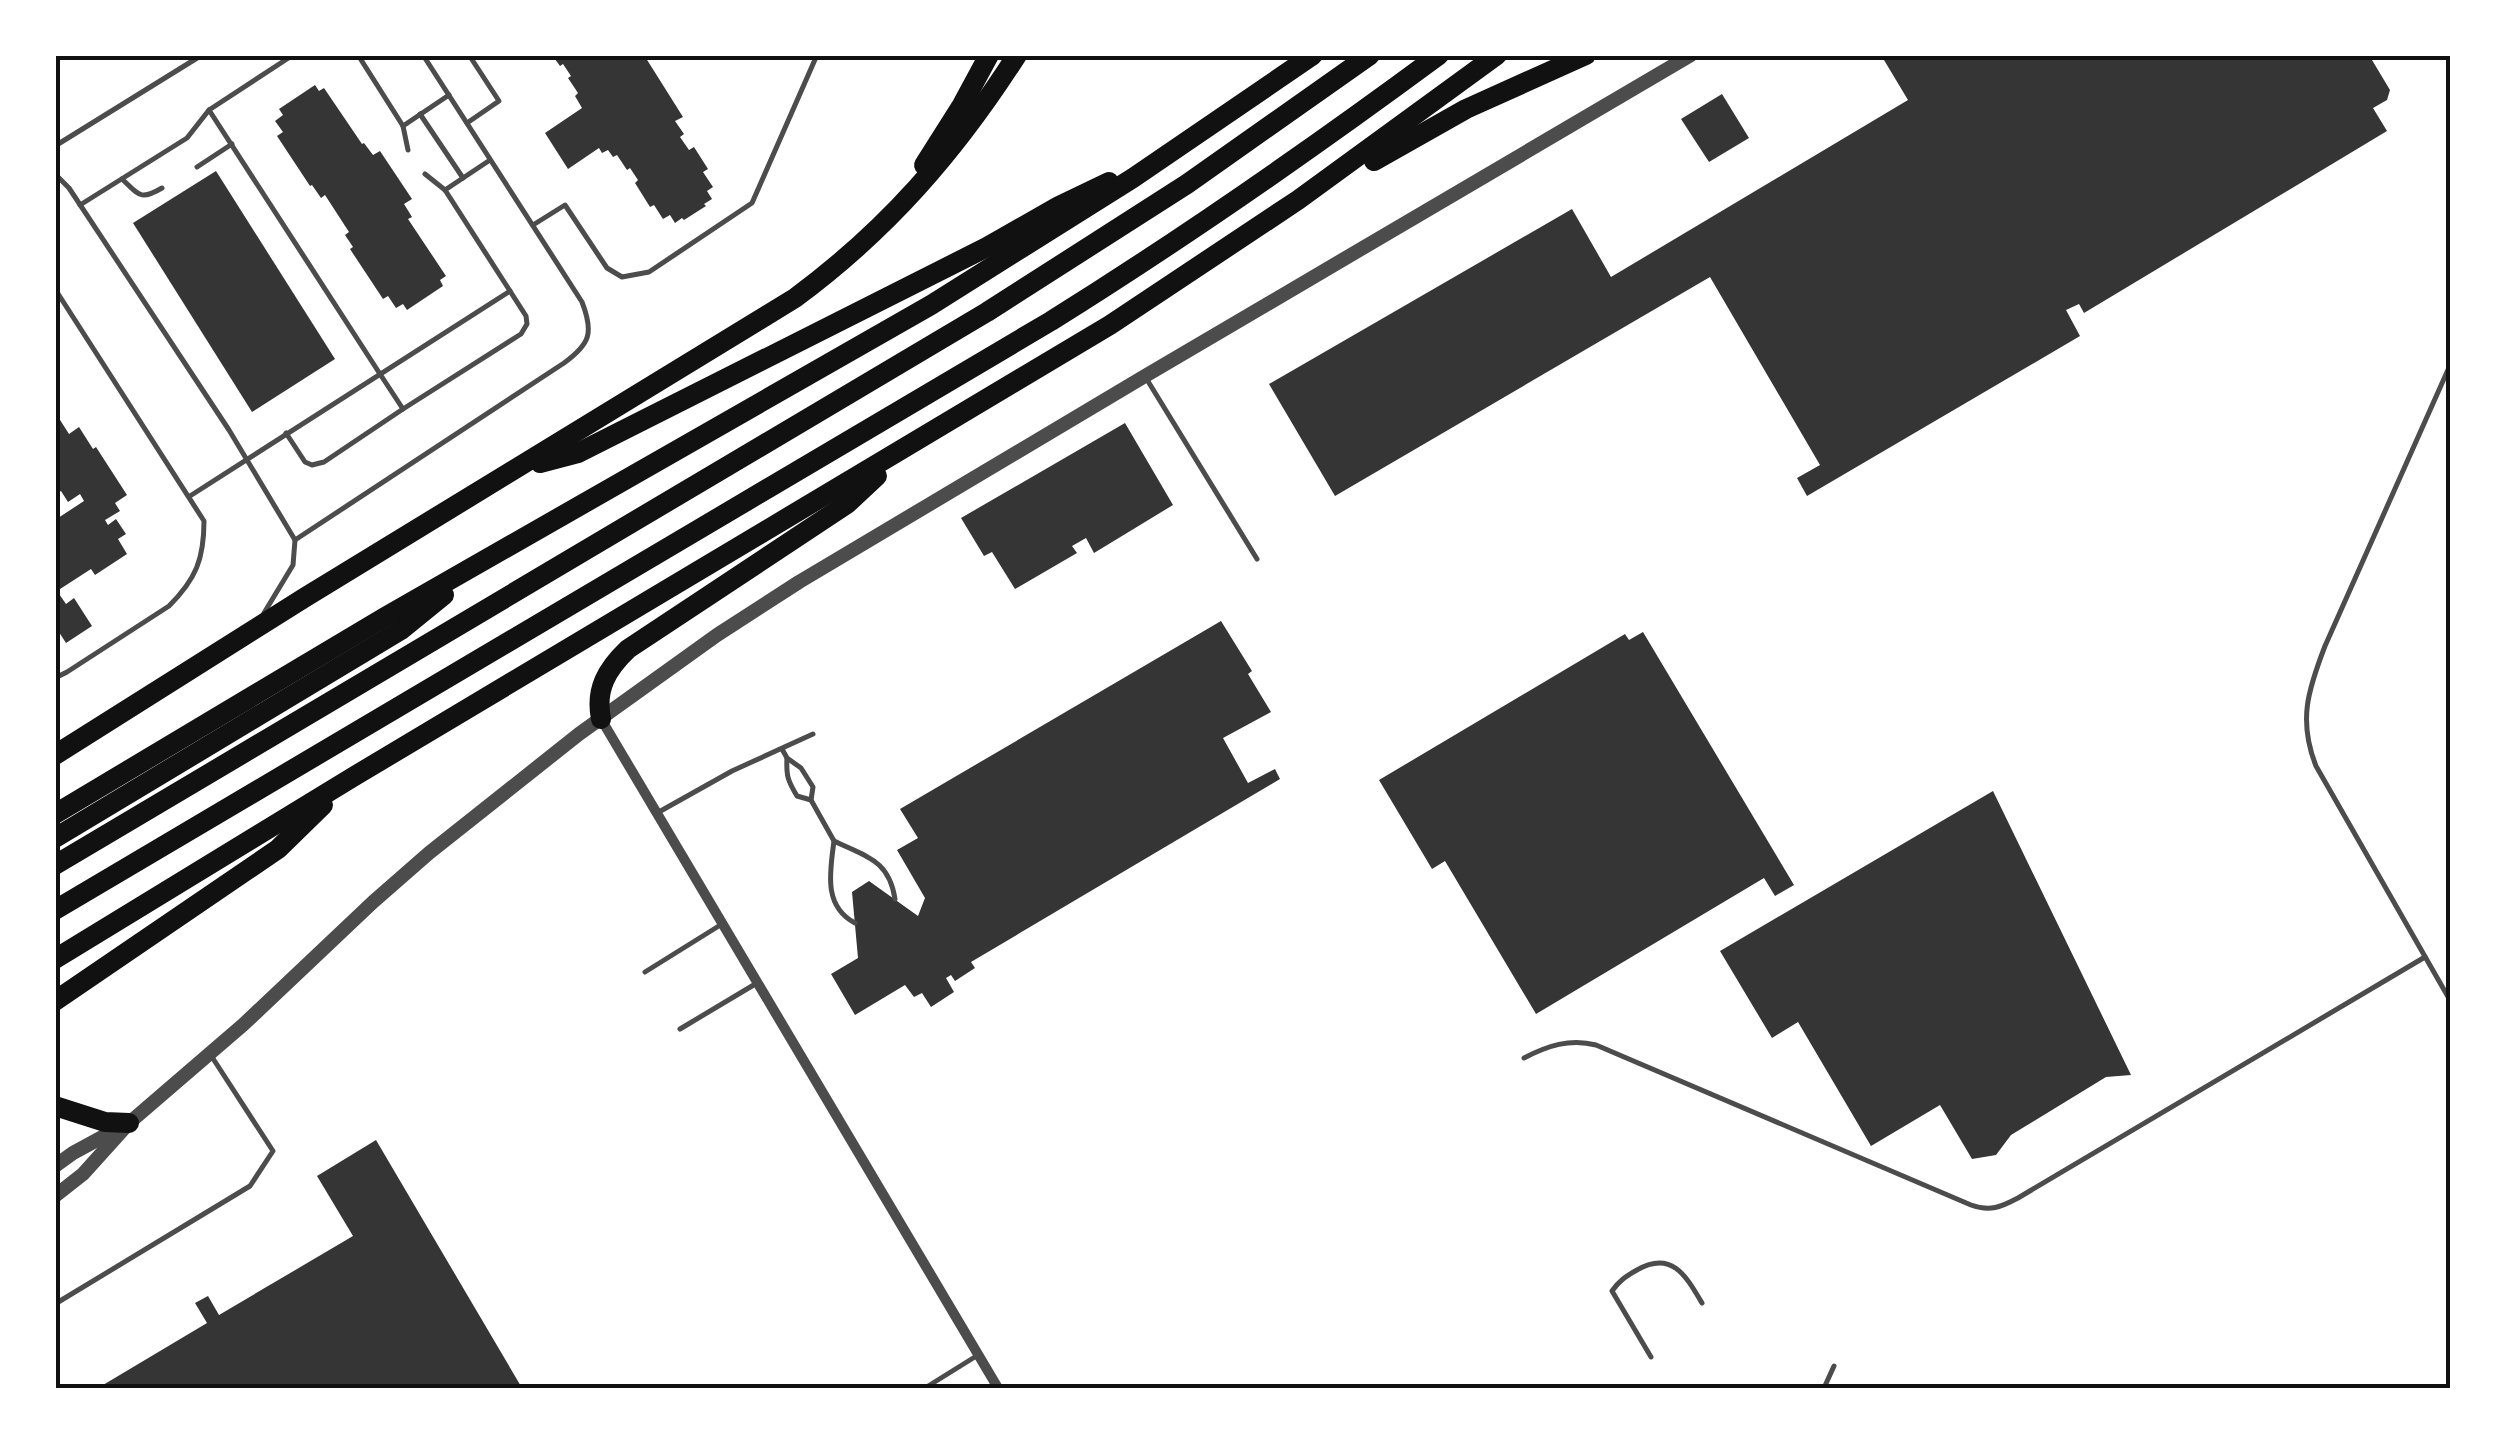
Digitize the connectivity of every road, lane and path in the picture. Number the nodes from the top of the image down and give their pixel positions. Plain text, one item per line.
1 (202, 55) edge
2 (293, 55) edge
3 (358, 55) edge
4 (424, 55) edge
5 (469, 55) edge
6 (817, 55) edge
7 (989, 55) edge
8 (1016, 55) edge
9 (1313, 55) edge
10 (1370, 55) edge
11 (1439, 55) edge
12 (1497, 55) edge
13 (1586, 55) edge
14 (1691, 55) edge
15 (449, 95) junction
16 (210, 110) junction
17 (420, 114) junction
18 (467, 123) junction
19 (404, 126) junction
20 (232, 144) junction
21 (55, 146) edge
22 (1183, 146) junction
23 (408, 150) dead end
24 (490, 160) junction
25 (196, 167) dead end
26 (55, 174) edge
27 (425, 174) dead end
28 (122, 178) junction
29 (463, 178) junction
30 (162, 188) dead end
31 (445, 190) junction
32 (80, 205) junction
33 (532, 226) junction
34 (870, 237) junction
35 (1230, 246) junction
36 (55, 289) edge
37 (510, 291) junction
38 (2451, 364) edge
39 (380, 374) junction
40 (1145, 376) junction
41 (403, 409) junction
42 (286, 433) junction
43 (904, 450) junction
44 (246, 458) junction
45 (516, 469) junction
46 (190, 496) junction
47 (295, 540) junction
48 (488, 559) junction
49 (1256, 559) dead end
50 (252, 632) junction
51 (55, 678) edge
52 (600, 718) junction
53 (814, 734) dead end
54 (782, 749) junction
55 (55, 755) edge
56 (787, 758) junction
57 (353, 777) junction
58 (810, 800) junction
59 (657, 813) junction
60 (55, 814) edge
61 (55, 838) edge
62 (834, 842) junction
63 (55, 864) edge
64 (895, 899) dead end
65 (55, 910) edge
66 (855, 922) dead end
67 (722, 924) junction
68 (2425, 957) junction
69 (55, 960) edge
70 (645, 972) dead end
71 (757, 983) junction
72 (55, 1001) edge
73 (2451, 1002) edge
74 (680, 1029) dead end
75 (210, 1054) junction
76 (1524, 1058) dead end
77 (55, 1106) edge
78 (129, 1123) junction
79 (55, 1166) edge
80 (55, 1196) edge
81 (1702, 1303) dead end
82 (55, 1304) edge
83 (978, 1355) junction
84 (1651, 1357) dead end
85 (1834, 1366) dead end
86 (928, 1387) edge
87 (998, 1388) edge
88 (1824, 1388) edge

1 - 21 lane
2 - 16 lane
3 - 19 lane
4 - 15 lane
5 - 18 lane
6 - 33 lane
7 - 34 highway
8 - 34 highway
9 - 22 highway
10 - 63 highway
11 - 65 highway
12 - 35 highway
13 - 35 highway
14 - 40 street
15 - 17 lane
15 - 18 lane
16 - 20 lane
16 - 28 lane
17 - 19 lane
17 - 29 lane
18 - 24 lane
19 - 23 lane
20 - 25 lane
20 - 39 lane
22 - 45 highway
22 - 48 highway
24 - 29 lane
24 - 33 lane
26 - 32 lane
27 - 31 lane
28 - 30 lane
28 - 32 lane
29 - 31 lane
31 - 37 lane
32 - 44 lane
33 - 47 lane
34 - 45 highway
35 - 43 highway
36 - 46 lane
37 - 39 lane
37 - 41 lane
38 - 68 lane
39 - 41 lane
39 - 42 lane
40 - 49 lane
40 - 52 street
41 - 42 lane
42 - 44 lane
43 - 52 highway
43 - 57 highway
44 - 46 lane
44 - 47 lane
45 - 50 highway
46 - 51 lane
47 - 50 lane
48 - 60 highway
48 - 61 highway
50 - 55 highway
52 - 59 street
52 - 75 street
53 - 54 lane
54 - 56 lane
54 - 59 lane
56 - 58 lane
56 - 58 lane
57 - 69 highway
57 - 72 highway
58 - 62 lane
59 - 67 street
62 - 64 lane
62 - 66 lane
67 - 70 lane
67 - 71 street
68 - 73 lane
68 - 76 lane
71 - 74 lane
71 - 83 street
75 - 78 street
75 - 82 lane
77 - 78 highway
78 - 79 street
78 - 80 street
81 - 84 lane
83 - 86 lane
83 - 87 street
85 - 88 lane

